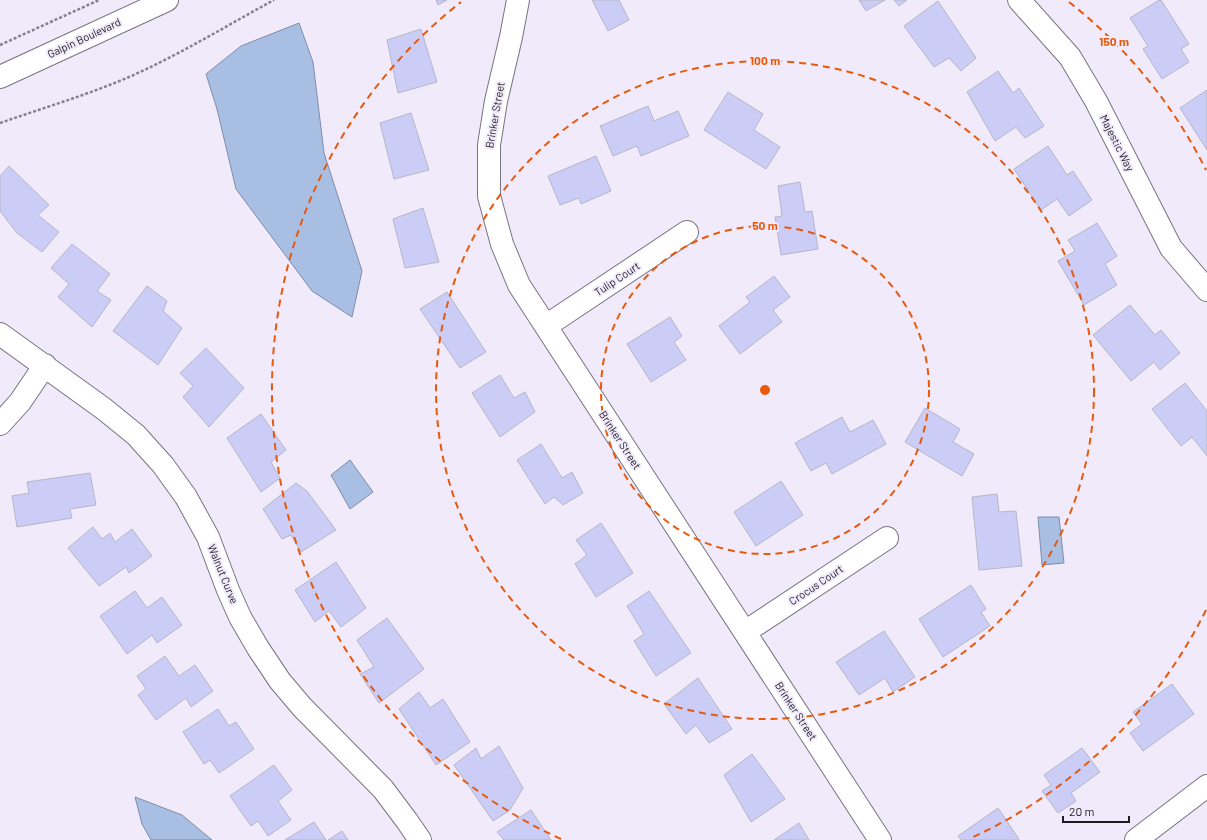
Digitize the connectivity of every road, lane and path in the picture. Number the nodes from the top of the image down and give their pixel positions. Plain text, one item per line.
1 (99, 0) edge
2 (167, 0) edge
3 (274, 0) edge
4 (518, 0) edge
5 (1019, 0) edge
6 (0, 45) edge
7 (0, 77) edge
8 (0, 123) edge
9 (687, 232) dead end
10 (1207, 290) edge
11 (546, 326) junction
12 (0, 334) edge
13 (45, 365) junction
14 (0, 424) edge
15 (887, 538) dead end
16 (745, 632) junction
17 (1207, 786) edge
18 (420, 840) edge
19 (880, 840) edge
20 (1136, 840) edge

1 - 6 path
2 - 7 street, Galpin Boulevard
3 - 8 path
4 - 11 street, Brinker Street
5 - 10 street, Majestic Way
9 - 11 street, Tulip Court
11 - 16 street, Brinker Street
12 - 13 street, Walnut Curve
13 - 14 street
13 - 18 street, Walnut Curve
15 - 16 street, Crocus Court
16 - 19 street, Brinker Street
17 - 20 street

